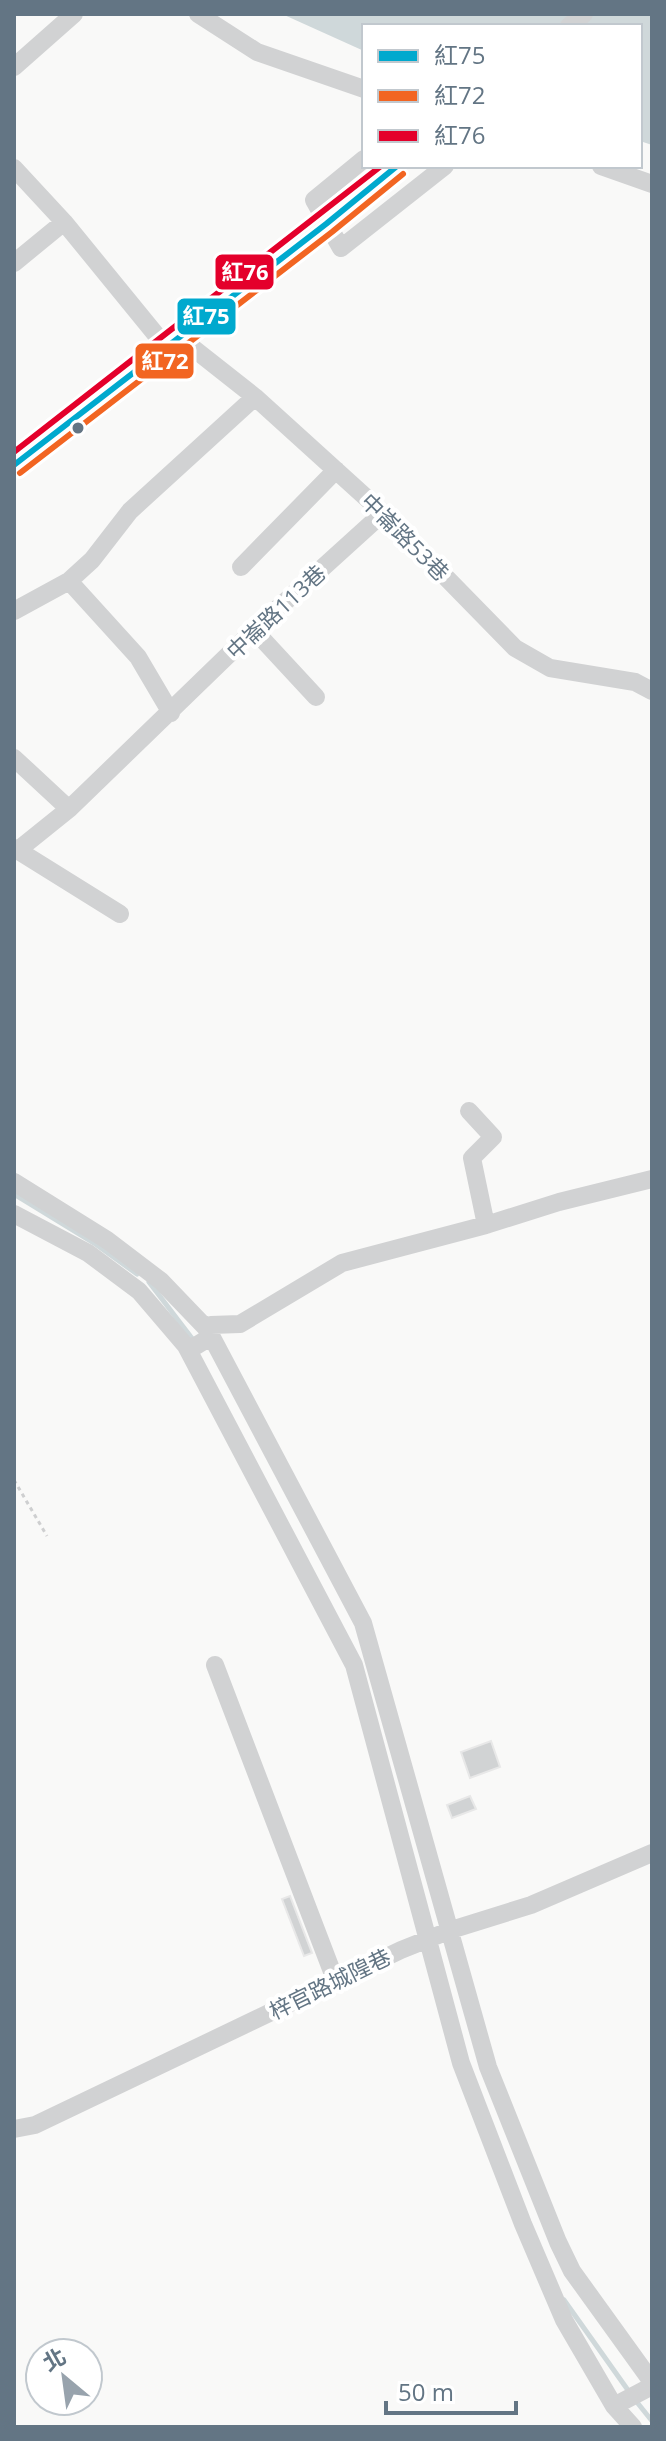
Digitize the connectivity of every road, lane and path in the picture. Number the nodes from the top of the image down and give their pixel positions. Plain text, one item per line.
1 (74, 14) edge
2 (198, 14) edge
3 (14, 67) edge
4 (362, 88) edge
5 (362, 161) edge
6 (14, 168) edge
7 (395, 168) edge
8 (442, 168) edge
9 (607, 168) edge
10 (652, 184) edge
11 (64, 222) junction
12 (326, 224) junction
13 (14, 263) edge
14 (173, 342) junction
15 (255, 397) junction
16 (14, 465) edge
17 (336, 470) junction
18 (383, 513) junction
19 (241, 567) dead end
20 (69, 581) junction
21 (14, 611) edge
22 (254, 630) junction
23 (652, 691) edge
24 (316, 697) dead end
25 (171, 713) junction
26 (14, 758) edge
27 (69, 809) junction
28 (16, 849) edge
29 (120, 914) dead end
30 (469, 1111) dead end
31 (652, 1179) edge
32 (14, 1182) edge
33 (14, 1214) edge
34 (486, 1225) junction
35 (199, 1340) junction
36 (14, 1480) edge
37 (47, 1536) dead end
38 (350, 1629) junction
39 (215, 1665) dead end
40 (652, 1853) edge
41 (451, 1930) junction
42 (427, 1940) junction
43 (336, 1982) junction
44 (14, 2129) edge
45 (648, 2386) edge
46 (617, 2405) junction
47 (633, 2427) edge

1 - 3 street
2 - 4 street
5 - 12 street
6 - 11 street, 中崙路53巷
7 - 12 street
8 - 12 street
9 - 10 street
11 - 13 street
11 - 14 street, 中崙路53巷
12 - 14 street
14 - 15 street, 中崙路53巷
14 - 16 street
15 - 17 street, 中崙路53巷
15 - 20 street
17 - 18 street, 中崙路53巷
17 - 19 street
18 - 22 street, 中崙路113巷
18 - 23 street, 中崙路53巷
20 - 21 street
20 - 25 street
22 - 24 street
22 - 25 street, 中崙路113巷
25 - 27 street, 中崙路113巷
26 - 27 street
27 - 28 street, 中崙路113巷
28 - 29 street
30 - 34 street
31 - 34 street
32 - 35 street
33 - 35 street
34 - 35 street
35 - 38 street
35 - 38 street
36 - 37 path
38 - 41 street
38 - 42 street
39 - 43 street
40 - 41 street, 梓官路城隍巷
41 - 42 street, 梓官路城隍巷
41 - 45 street
42 - 43 street, 梓官路城隍巷
42 - 46 street
43 - 44 street, 梓官路城隍巷
45 - 46 street
46 - 47 street

